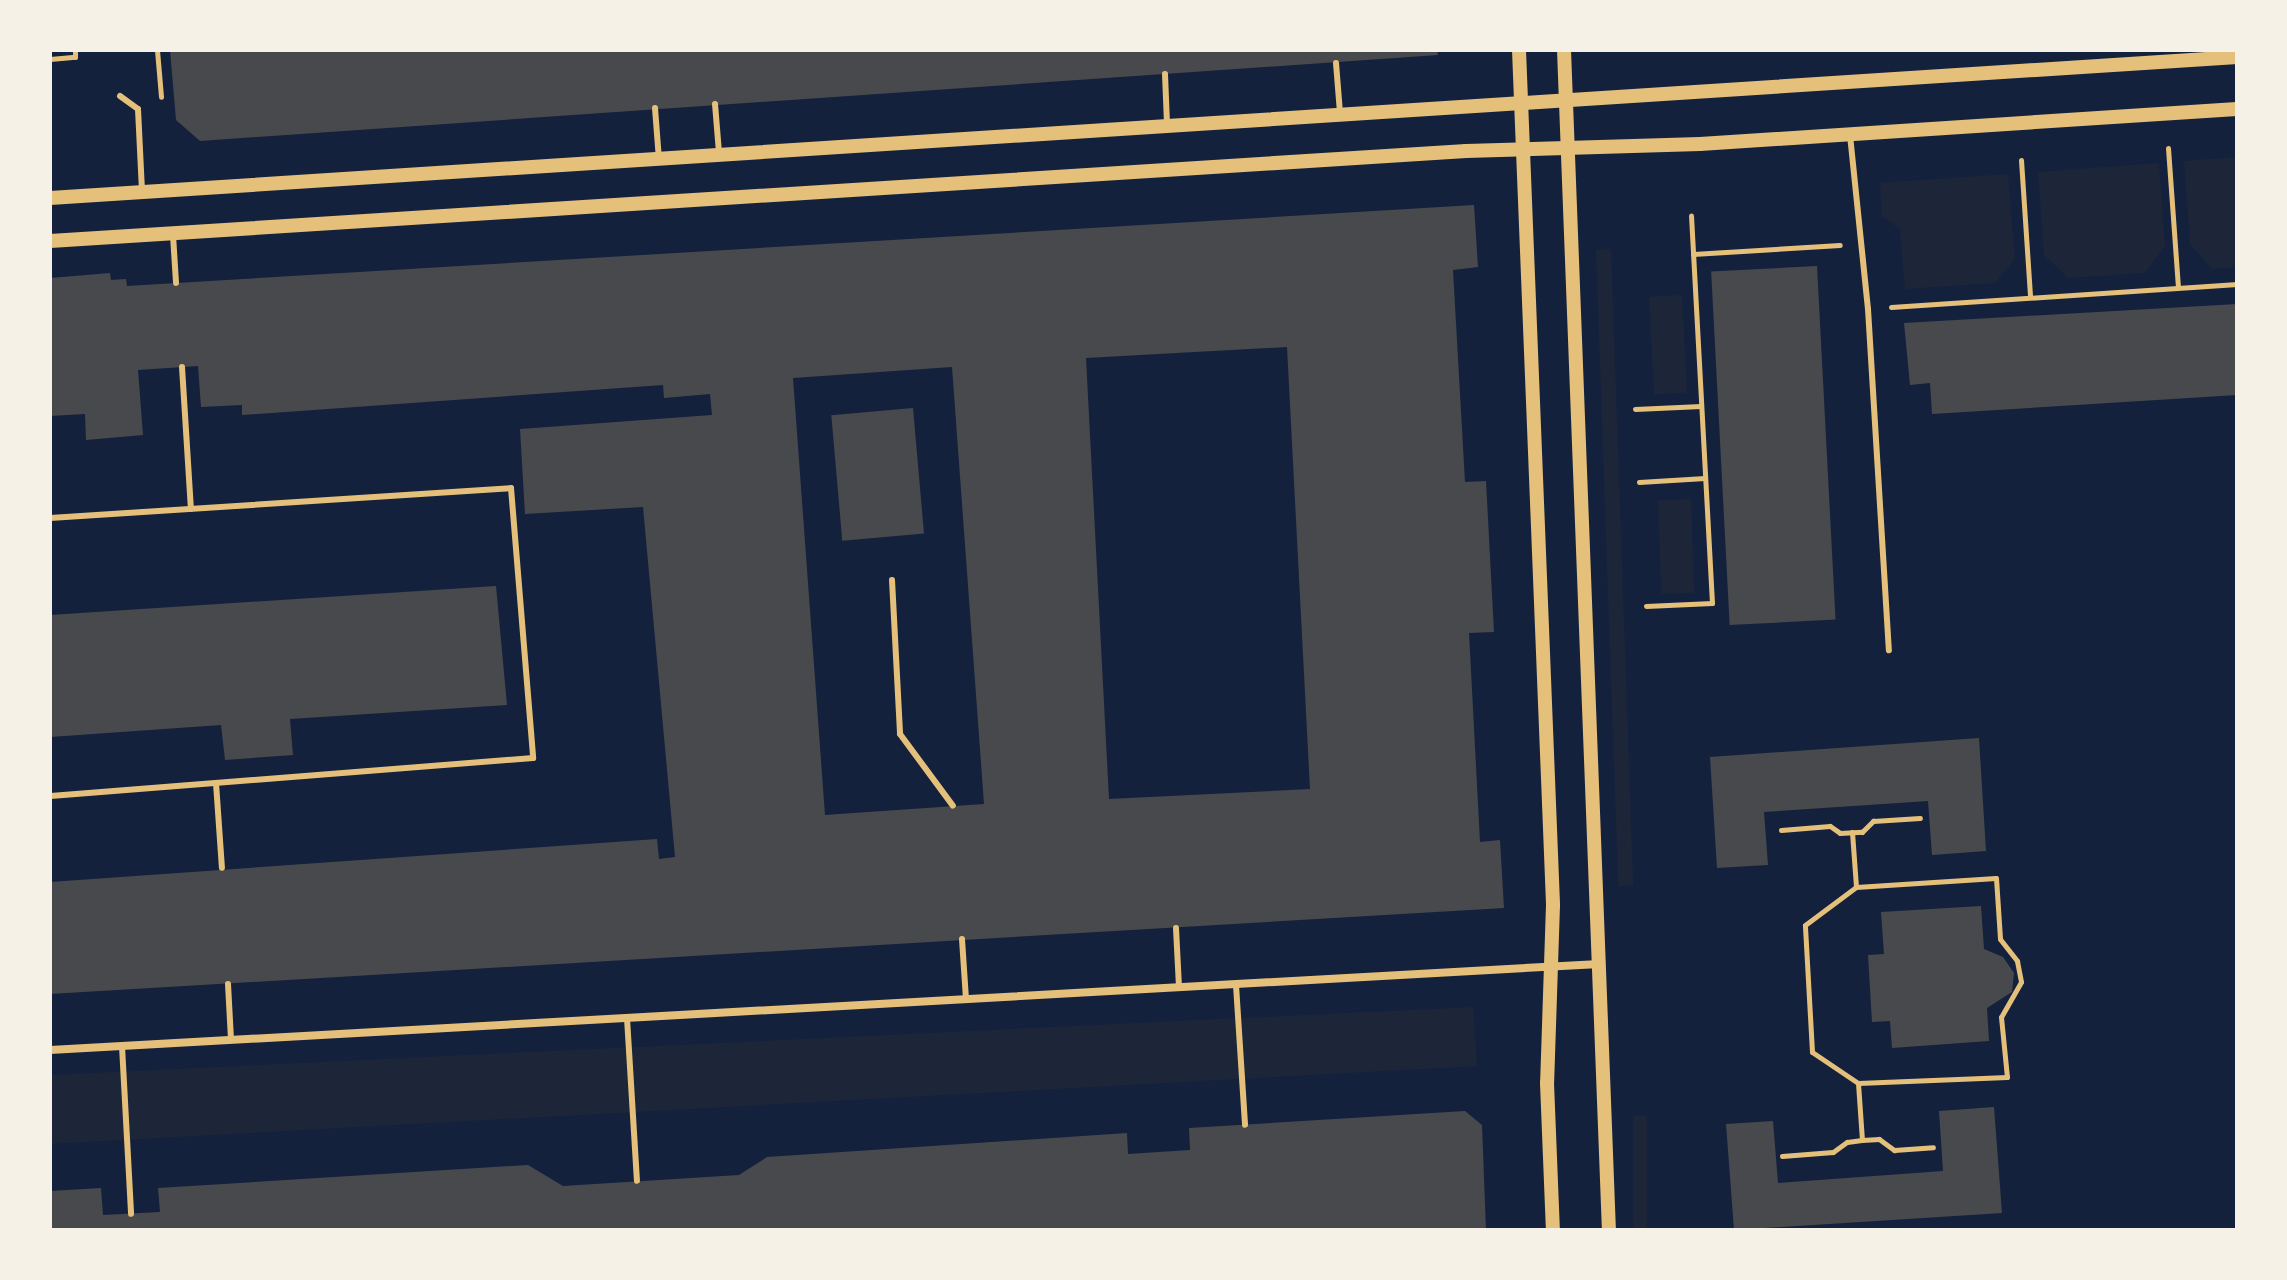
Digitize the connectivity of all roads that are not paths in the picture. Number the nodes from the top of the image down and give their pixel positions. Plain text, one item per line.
1 (1519, 50) edge
2 (1564, 50) edge
3 (2237, 57) edge
4 (1336, 63) dead end
5 (1165, 74) dead end
6 (120, 96) dead end
7 (1566, 102) junction
8 (715, 104) dead end
9 (1521, 105) junction
10 (655, 108) dead end
11 (2237, 109) edge
12 (1341, 117) junction
13 (1168, 128) junction
14 (1850, 134) junction
15 (1568, 148) junction
16 (1523, 150) junction
17 (719, 156) junction
18 (659, 160) junction
19 (142, 193) junction
20 (50, 198) edge
21 (173, 233) junction
22 (50, 241) edge
23 (176, 283) dead end
24 (182, 367) dead end
25 (191, 509) junction
26 (50, 518) edge
27 (892, 580) dead end
28 (1889, 650) dead end
29 (216, 783) junction
30 (50, 796) edge
31 (953, 806) dead end
32 (222, 868) dead end
33 (1176, 928) dead end
34 (962, 939) dead end
35 (1601, 964) junction
36 (1551, 967) junction
37 (228, 984) dead end
38 (1236, 985) junction
39 (1179, 988) junction
40 (966, 999) junction
41 (627, 1018) junction
42 (231, 1040) junction
43 (122, 1046) junction
44 (50, 1050) edge
45 (1245, 1125) dead end
46 (637, 1181) dead end
47 (131, 1214) dead end
48 (1553, 1230) edge
49 (1609, 1230) edge

1 - 9 street
2 - 7 street
3 - 7 street
4 - 12 lane
5 - 13 lane
6 - 19 lane
7 - 9 street
7 - 15 street
8 - 17 lane
9 - 12 street
9 - 16 street
10 - 18 lane
11 - 14 street
12 - 13 street
13 - 17 street
14 - 15 street
14 - 28 lane
15 - 16 street
15 - 35 street
16 - 21 street
16 - 36 street
17 - 18 street
18 - 19 street
19 - 20 street
21 - 22 street
21 - 23 lane
24 - 25 lane
25 - 26 lane
25 - 29 lane
27 - 31 lane
29 - 30 lane
29 - 32 lane
33 - 39 lane
34 - 40 lane
35 - 36 street
35 - 49 street
36 - 38 street
36 - 48 street
37 - 42 lane
38 - 39 street
38 - 45 lane
39 - 40 street
40 - 41 street
41 - 42 street
41 - 46 lane
42 - 43 street
43 - 44 street
43 - 47 lane

